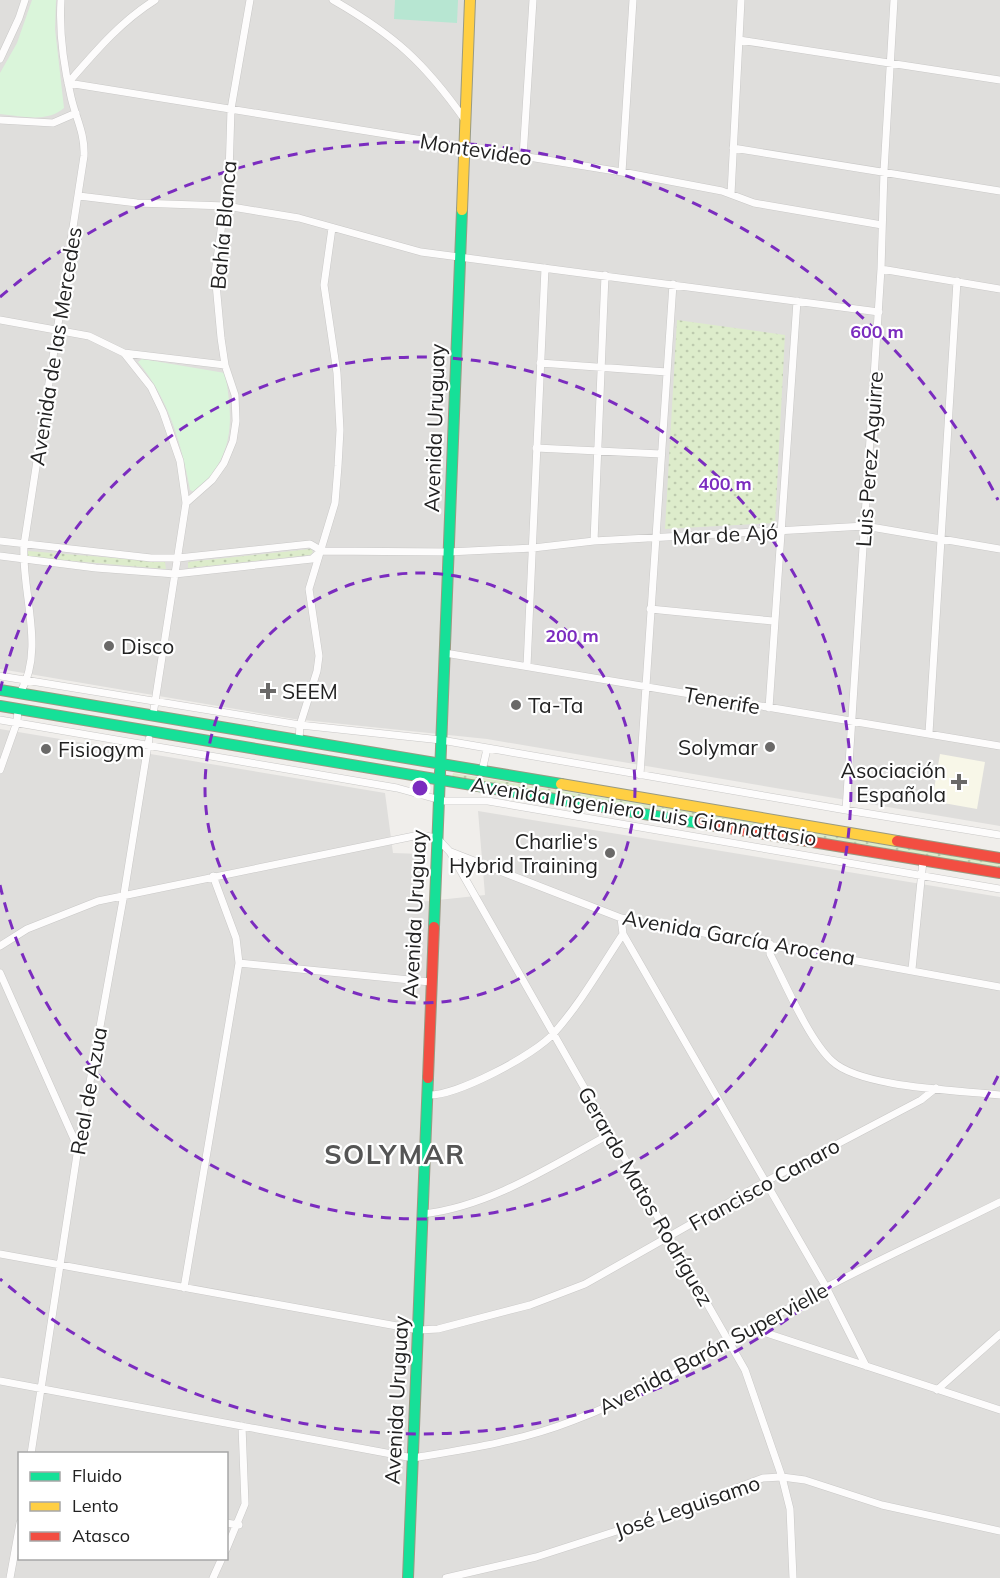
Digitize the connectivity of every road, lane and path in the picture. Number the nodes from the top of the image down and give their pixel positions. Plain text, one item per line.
1 (25, 0) edge
2 (61, 0) edge
3 (155, 0) edge
4 (250, 0) edge
5 (333, 0) edge
6 (470, 0) edge
7 (533, 0) edge
8 (633, 0) edge
9 (741, 0) edge
10 (894, 0) edge
11 (739, 40) junction
12 (0, 58) edge
13 (890, 63) junction
14 (1000, 80) edge
15 (68, 83) junction
16 (231, 109) junction
17 (76, 113) junction
18 (0, 120) edge
19 (465, 120) junction
20 (464, 147) junction
21 (733, 148) junction
22 (523, 157) junction
23 (884, 171) junction
24 (622, 172) junction
25 (1000, 191) edge
26 (730, 194) junction
27 (79, 196) junction
28 (226, 206) junction
29 (882, 225) junction
30 (332, 228) junction
31 (460, 257) junction
32 (545, 268) junction
33 (881, 269) junction
34 (605, 275) junction
35 (957, 281) junction
36 (673, 284) junction
37 (1000, 289) edge
38 (797, 301) junction
39 (879, 312) junction
40 (0, 320) edge
41 (56, 329) junction
42 (124, 353) junction
43 (540, 363) junction
44 (225, 365) junction
45 (601, 365) junction
46 (667, 372) junction
47 (536, 448) junction
48 (597, 450) junction
49 (661, 454) junction
50 (186, 503) junction
51 (865, 526) junction
52 (780, 531) junction
53 (655, 538) junction
54 (942, 540) junction
55 (0, 541) edge
56 (594, 541) junction
57 (24, 545) junction
58 (533, 548) junction
59 (1000, 549) edge
60 (322, 551) junction
61 (448, 552) junction
62 (0, 556) edge
63 (178, 558) junction
64 (23, 560) junction
65 (175, 574) junction
66 (650, 609) junction
67 (773, 621) junction
68 (445, 653) junction
69 (527, 666) junction
70 (0, 676) edge
71 (27, 681) junction
72 (644, 686) junction
73 (0, 690) edge
74 (20, 693) junction
75 (156, 701) junction
76 (0, 706) edge
77 (769, 708) junction
78 (18, 709) junction
79 (153, 715) junction
80 (0, 720) edge
81 (18, 722) junction
82 (851, 722) junction
83 (300, 725) junction
84 (150, 730) junction
85 (928, 734) junction
86 (299, 740) junction
87 (441, 740) junction
88 (148, 743) junction
89 (1000, 746) edge
90 (487, 749) junction
91 (440, 763) junction
92 (0, 770) edge
93 (482, 771) junction
94 (640, 775) junction
95 (440, 779) junction
96 (439, 800) junction
97 (846, 810) junction
98 (1000, 834) edge
99 (437, 838) junction
100 (450, 852) junction
101 (1000, 858) edge
102 (923, 861) junction
103 (1000, 873) edge
104 (213, 876) junction
105 (921, 876) junction
106 (1000, 889) edge
107 (124, 894) junction
108 (621, 918) junction
109 (623, 934) junction
110 (770, 944) junction
111 (0, 946) edge
112 (239, 963) junction
113 (912, 969) junction
114 (0, 973) edge
115 (430, 982) junction
116 (1000, 987) edge
117 (554, 1035) junction
118 (936, 1088) junction
119 (427, 1095) junction
120 (1000, 1095) edge
121 (610, 1134) junction
122 (78, 1148) junction
123 (765, 1182) junction
124 (1000, 1202) edge
125 (423, 1214) junction
126 (668, 1237) junction
127 (0, 1254) edge
128 (61, 1266) junction
129 (826, 1287) junction
130 (184, 1288) junction
131 (752, 1329) junction
132 (419, 1330) junction
133 (1000, 1334) edge
134 (728, 1340) junction
135 (866, 1366) junction
136 (0, 1381) edge
137 (42, 1388) junction
138 (937, 1390) junction
139 (1000, 1410) edge
140 (242, 1426) junction
141 (31, 1452) edge
142 (413, 1458) junction
143 (782, 1477) junction
144 (228, 1523) edge
145 (239, 1525) junction
146 (1000, 1531) edge
147 (18, 1534) edge
148 (228, 1546) edge
149 (221, 1560) edge
150 (10, 1578) edge
151 (213, 1578) edge
152 (408, 1578) edge
153 (446, 1578) edge
154 (793, 1578) edge

1 - 12 street
2 - 15 street, Avenida de las Mercedes
3 - 15 street
4 - 16 street, Bahía Blanca
5 - 19 street
6 - 19 main road, Avenida Uruguay
7 - 22 street
8 - 24 street
9 - 11 street
10 - 13 street, Luis Perez Aguirre
11 - 13 street
11 - 21 street
13 - 14 street
13 - 23 street, Luis Perez Aguirre
15 - 16 street, Montevideo
15 - 17 street, Avenida de las Mercedes
16 - 20 street, Montevideo
16 - 28 street, Bahía Blanca
17 - 18 street
17 - 27 street, Avenida de las Mercedes
19 - 20 main road, Avenida Uruguay
20 - 22 street, Montevideo
20 - 31 main road, Avenida Uruguay
21 - 23 street
21 - 26 street
22 - 24 street, Montevideo
23 - 25 street
23 - 29 street, Luis Perez Aguirre
24 - 26 street, Montevideo
26 - 29 street, Montevideo
27 - 28 street
27 - 41 street, Avenida de las Mercedes
28 - 30 street
28 - 44 street, Bahía Blanca
29 - 33 street, Luis Perez Aguirre
30 - 31 street
30 - 60 street
31 - 32 street
31 - 61 main road, Avenida Uruguay
32 - 34 street
32 - 43 street
33 - 35 street
33 - 39 street, Luis Perez Aguirre
34 - 36 street
34 - 45 street
35 - 37 street
35 - 54 street
36 - 38 street
36 - 46 street
38 - 39 street
38 - 52 street
39 - 51 street, Luis Perez Aguirre
40 - 41 street
41 - 42 street
41 - 57 street, Avenida de las Mercedes
42 - 44 street
42 - 50 street
43 - 45 street
43 - 47 street
44 - 50 street, Bahía Blanca
45 - 46 street
45 - 48 street
46 - 49 street
47 - 48 street
47 - 58 street
48 - 49 street
48 - 56 street
49 - 53 street
50 - 63 street
51 - 52 street, Mar de Ajó
51 - 54 street, Mar de Ajó
51 - 82 street, Luis Perez Aguirre
52 - 53 street, Mar de Ajó
52 - 67 street
53 - 56 street, Mar de Ajó
53 - 66 street
54 - 59 street, Mar de Ajó
54 - 85 street
55 - 57 street
56 - 58 street, Mar de Ajó
57 - 63 street
57 - 64 street, Avenida de las Mercedes
58 - 61 street, Mar de Ajó
58 - 69 street
60 - 61 street, Mar de Ajó
60 - 63 street
60 - 65 street
60 - 83 street
61 - 68 main road, Avenida Uruguay
62 - 64 street
63 - 65 street
64 - 65 street
64 - 71 street, Avenida de las Mercedes
65 - 75 street
66 - 67 street
66 - 72 street
67 - 77 street
68 - 69 street, Tenerife
68 - 87 main road, Avenida Uruguay
69 - 72 street, Tenerife
70 - 71 street, Avenida Ingeniero Luis Giannattasio
71 - 74 street, Avenida de las Mercedes
71 - 75 street, Avenida Ingeniero Luis Giannattasio
72 - 77 street, Tenerife
72 - 94 street
73 - 74 main road, Avenida Ingeniero Luis Giannattasio
74 - 79 main road, Avenida Ingeniero Luis Giannattasio
75 - 79 street
75 - 83 street, Avenida Ingeniero Luis Giannattasio
76 - 78 main road, Avenida Ingeniero Luis Giannattasio
77 - 82 street, Tenerife
78 - 81 street
78 - 84 main road, Avenida Ingeniero Luis Giannattasio
79 - 86 main road, Avenida Ingeniero Luis Giannattasio
80 - 81 street, Avenida Ingeniero Luis Giannattasio
81 - 88 street, Avenida Ingeniero Luis Giannattasio
81 - 92 street
82 - 85 street, Tenerife
82 - 97 street, Luis Perez Aguirre
83 - 86 street
83 - 87 street, Avenida Ingeniero Luis Giannattasio
84 - 88 street, Real de Azua
84 - 95 main road, Avenida Ingeniero Luis Giannattasio
85 - 89 street, Tenerife
86 - 91 main road, Avenida Ingeniero Luis Giannattasio
87 - 90 street, Avenida Ingeniero Luis Giannattasio
87 - 91 main road, Avenida Uruguay
88 - 96 street, Avenida Ingeniero Luis Giannattasio
88 - 107 street, Real de Azua
90 - 93 street
90 - 94 street, Avenida Ingeniero Luis Giannattasio
91 - 93 main road, Avenida Ingeniero Luis Giannattasio
91 - 95 main road, Avenida Uruguay
93 - 101 main road, Avenida Ingeniero Luis Giannattasio
94 - 97 street, Avenida Ingeniero Luis Giannattasio
95 - 96 main road, Avenida Uruguay
95 - 102 main road, Avenida Ingeniero Luis Giannattasio
96 - 99 main road, Avenida Uruguay
96 - 105 street, Avenida Ingeniero Luis Giannattasio
97 - 98 street, Avenida Ingeniero Luis Giannattasio
99 - 100 street, Gerardo Matos Rodríguez
99 - 104 street
99 - 115 main road, Avenida Uruguay
100 - 108 street, Avenida García Arocena
100 - 117 street, Gerardo Matos Rodríguez
102 - 103 main road, Avenida Ingeniero Luis Giannattasio
102 - 105 street
104 - 107 street
104 - 112 street
105 - 106 street, Avenida Ingeniero Luis Giannattasio
105 - 113 street
107 - 111 street
107 - 122 street, Real de Azua
108 - 109 street
108 - 110 street, Avenida García Arocena
109 - 117 street
109 - 123 street
110 - 113 street, Avenida García Arocena
110 - 118 street
112 - 115 street
112 - 130 street
113 - 116 street, Avenida García Arocena
114 - 122 street
115 - 119 main road, Avenida Uruguay
117 - 119 street
117 - 121 street, Gerardo Matos Rodríguez
118 - 120 street
118 - 123 street, Francisco Canaro
119 - 125 main road, Avenida Uruguay
121 - 125 street
121 - 126 street, Gerardo Matos Rodríguez
122 - 128 street, Real de Azua
123 - 126 street, Francisco Canaro
123 - 129 street
124 - 129 street, Avenida Barón Supervielle
125 - 132 main road, Avenida Uruguay
126 - 132 street, Francisco Canaro
126 - 134 street, Gerardo Matos Rodríguez
127 - 128 street, Francisco Canaro
128 - 130 street, Francisco Canaro
128 - 137 street, Real de Azua
129 - 131 street, Avenida Barón Supervielle
129 - 135 street
130 - 132 street, Francisco Canaro
131 - 134 street, Avenida Barón Supervielle
131 - 135 street
132 - 142 main road, Avenida Uruguay
133 - 138 street
134 - 142 street, Avenida Barón Supervielle
134 - 143 street, Gerardo Matos Rodríguez
135 - 138 street
136 - 137 street, Avenida Barón Supervielle
137 - 140 street, Avenida Barón Supervielle
137 - 141 street, Real de Azua
138 - 139 street
140 - 142 street, Avenida Barón Supervielle
140 - 145 street
142 - 152 main road, Avenida Uruguay
143 - 146 street, José Leguisamo
143 - 153 street, José Leguisamo
143 - 154 street, Gerardo Matos Rodríguez
144 - 145 street
145 - 148 street
147 - 150 street
149 - 151 street

